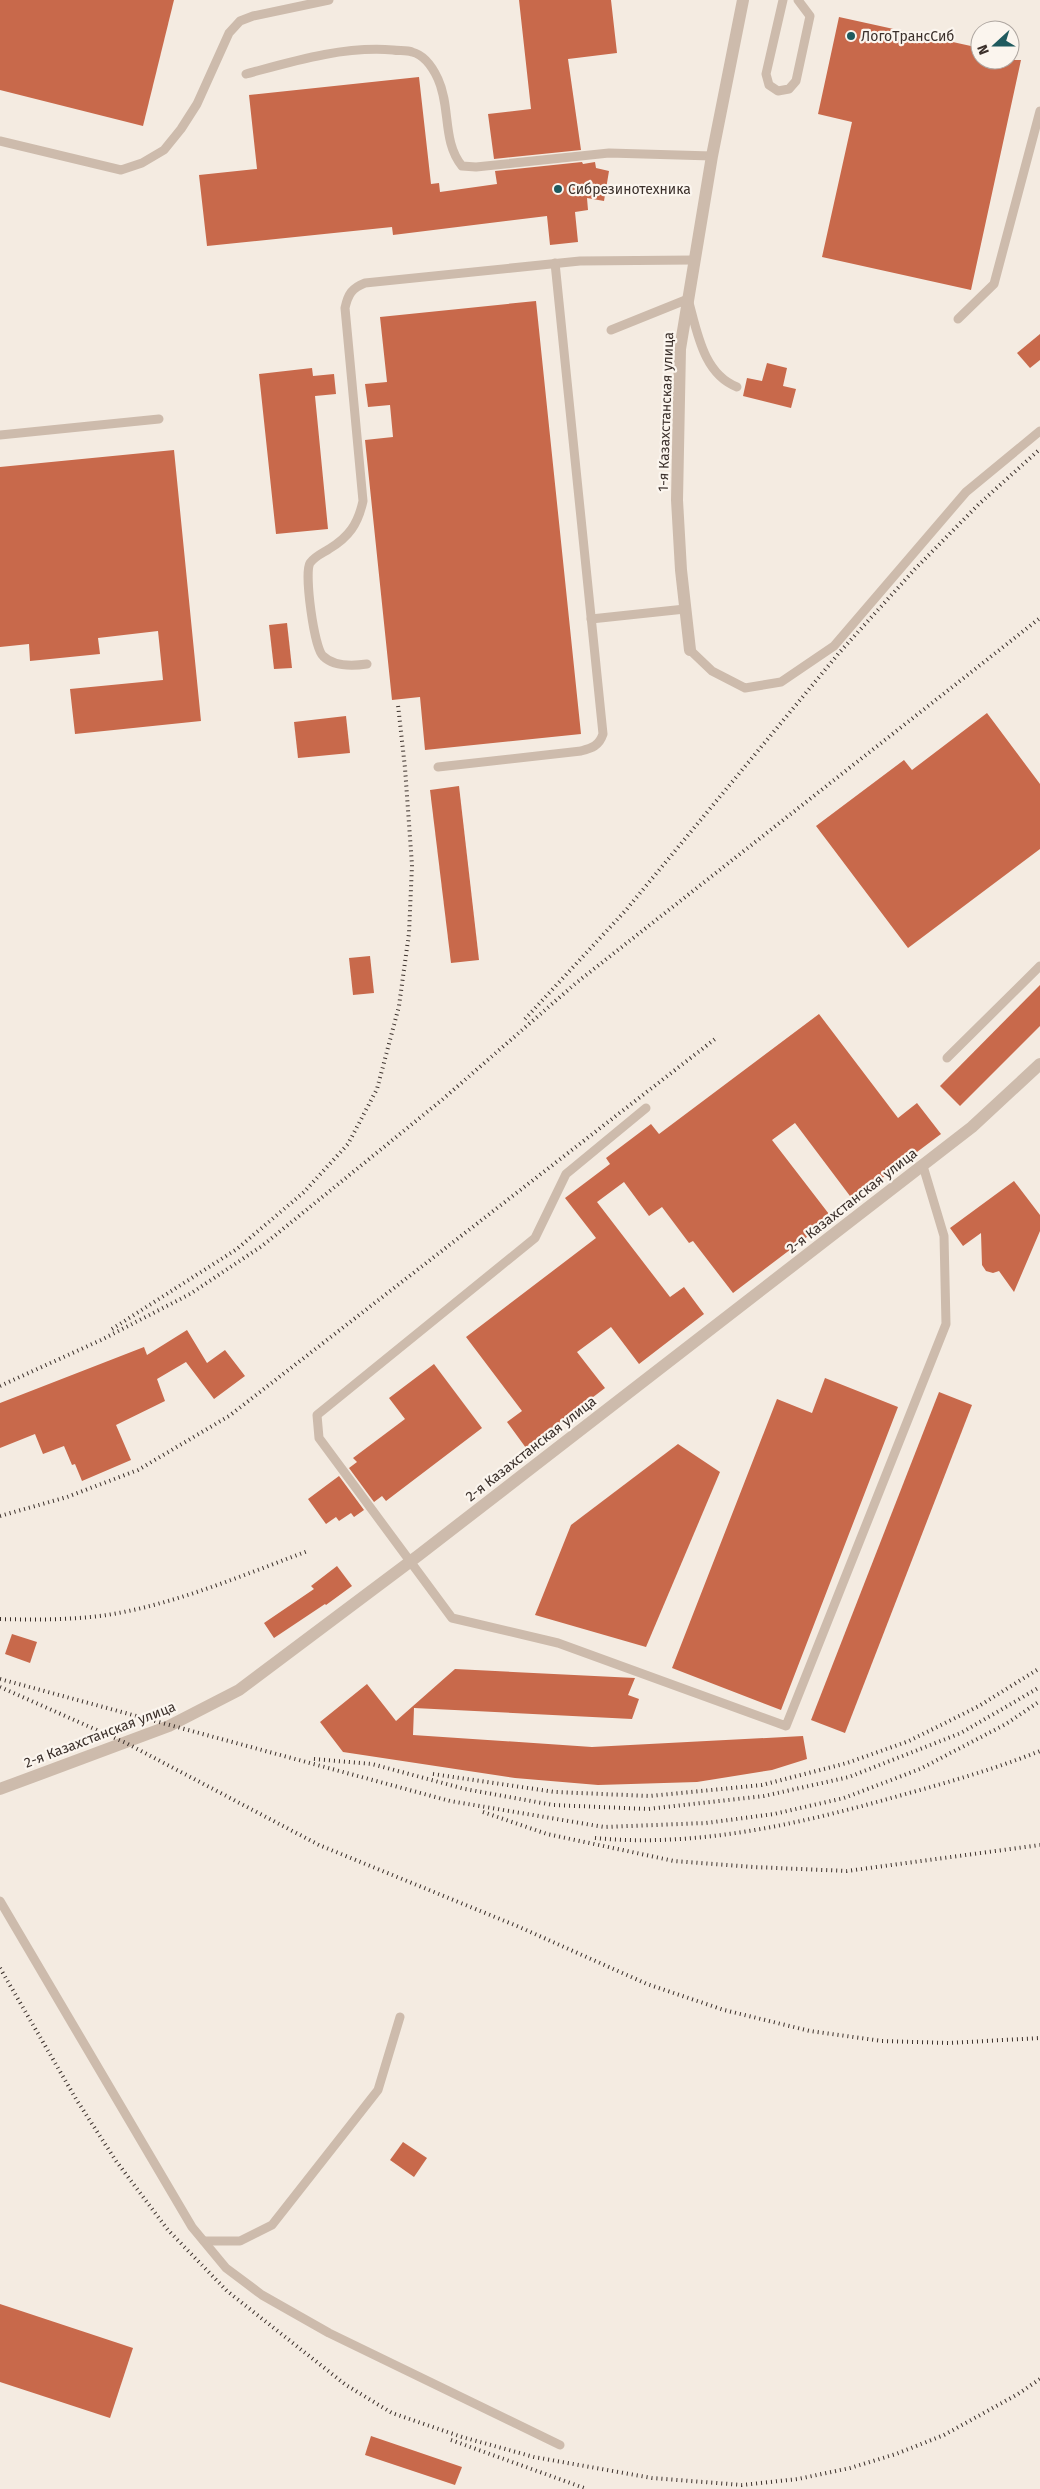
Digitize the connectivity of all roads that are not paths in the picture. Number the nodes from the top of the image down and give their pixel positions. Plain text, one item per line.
1 (329, 0) edge
2 (743, 0) edge
3 (782, 0) edge
4 (798, 0) edge
5 (246, 74) dead end
6 (1040, 111) edge
7 (0, 141) edge
8 (712, 156) junction
9 (693, 260) junction
10 (554, 263) junction
11 (688, 299) junction
12 (958, 319) dead end
13 (611, 330) dead end
14 (737, 387) dead end
15 (159, 419) dead end
16 (1040, 431) edge
17 (0, 435) edge
18 (685, 609) junction
19 (591, 619) junction
20 (690, 650) joint
21 (367, 664) dead end
22 (438, 766) dead end
23 (1040, 966) edge
24 (947, 1058) dead end
25 (1040, 1064) edge
26 (646, 1108) dead end
27 (923, 1166) junction
28 (409, 1562) junction
29 (0, 1789) edge
30 (0, 1901) edge
31 (400, 2017) dead end
32 (204, 2242) junction
33 (560, 2445) dead end

1 - 7 lane
2 - 8 street, 1-я Казахстанская улица
3 - 4 lane
5 - 8 lane
6 - 12 lane
8 - 9 street, 1-я Казахстанская улица
9 - 10 lane
9 - 11 street, 1-я Казахстанская улица
10 - 19 lane
10 - 21 lane
11 - 13 lane
11 - 14 lane
11 - 18 street, 1-я Казахстанская улица
15 - 17 lane
16 - 20 lane
18 - 19 lane
18 - 20 street, 1-я Казахстанская улица
19 - 22 lane
23 - 24 lane
25 - 27 street, 2-я Казахстанская улица
26 - 28 lane
27 - 28 street, 2-я Казахстанская улица
27 - 28 lane
28 - 29 street, 2-я Казахстанская улица
30 - 32 lane
31 - 32 lane
32 - 33 lane

